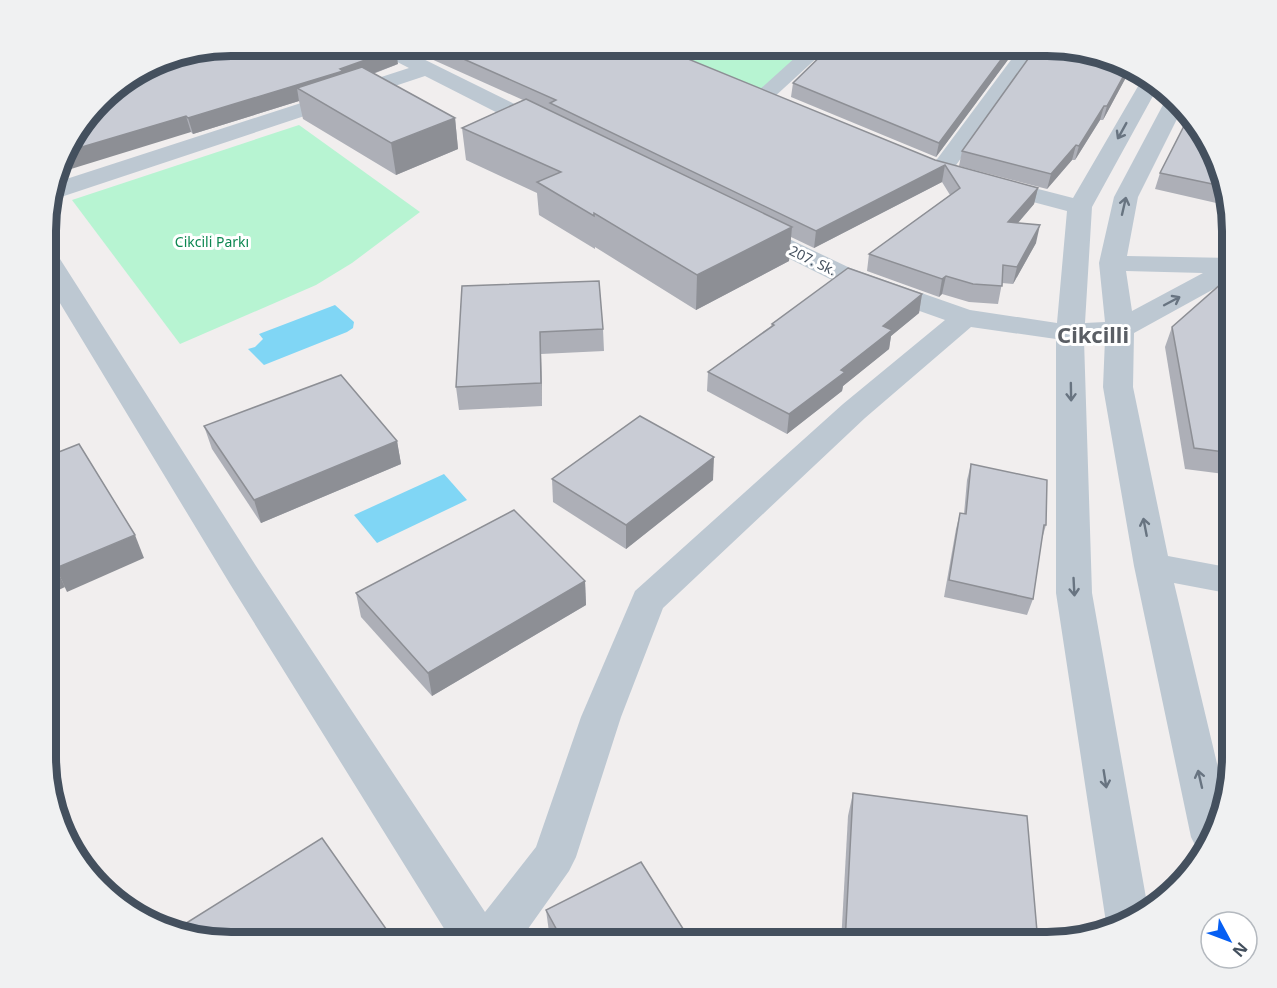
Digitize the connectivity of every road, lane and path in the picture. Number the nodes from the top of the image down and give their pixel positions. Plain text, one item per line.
1 (402, 56) edge
2 (805, 56) edge
3 (1024, 56) edge
4 (427, 69) junction
5 (1147, 88) edge
6 (787, 104) edge
7 (1172, 109) edge
8 (563, 136) edge
9 (919, 161) edge
10 (941, 170) junction
11 (60, 189) edge
12 (1080, 207) junction
13 (730, 220) edge
14 (1112, 263) junction
15 (1222, 267) edge
16 (1222, 272) edge
17 (56, 275) edge
18 (965, 318) junction
19 (1120, 328) junction
20 (1070, 333) junction
21 (1152, 566) junction
22 (1221, 579) edge
23 (1209, 820) edge
24 (1126, 913) edge
25 (472, 932) edge
26 (498, 932) edge

1 - 4 street
2 - 6 street
3 - 10 street
4 - 8 street
4 - 11 street
5 -> 12 street
14 -> 7 street
9 - 10 street
10 - 12 street
12 - 20 street
13 - 18 street, 207. Sk.
14 - 15 street
14 - 19 street
19 -> 16 street
17 - 25 street
18 - 20 street, 207. Sk.
18 - 26 street
19 - 20 street, 207. Sk.
21 -> 19 street
20 -> 24 street
21 - 22 street
23 -> 21 street

